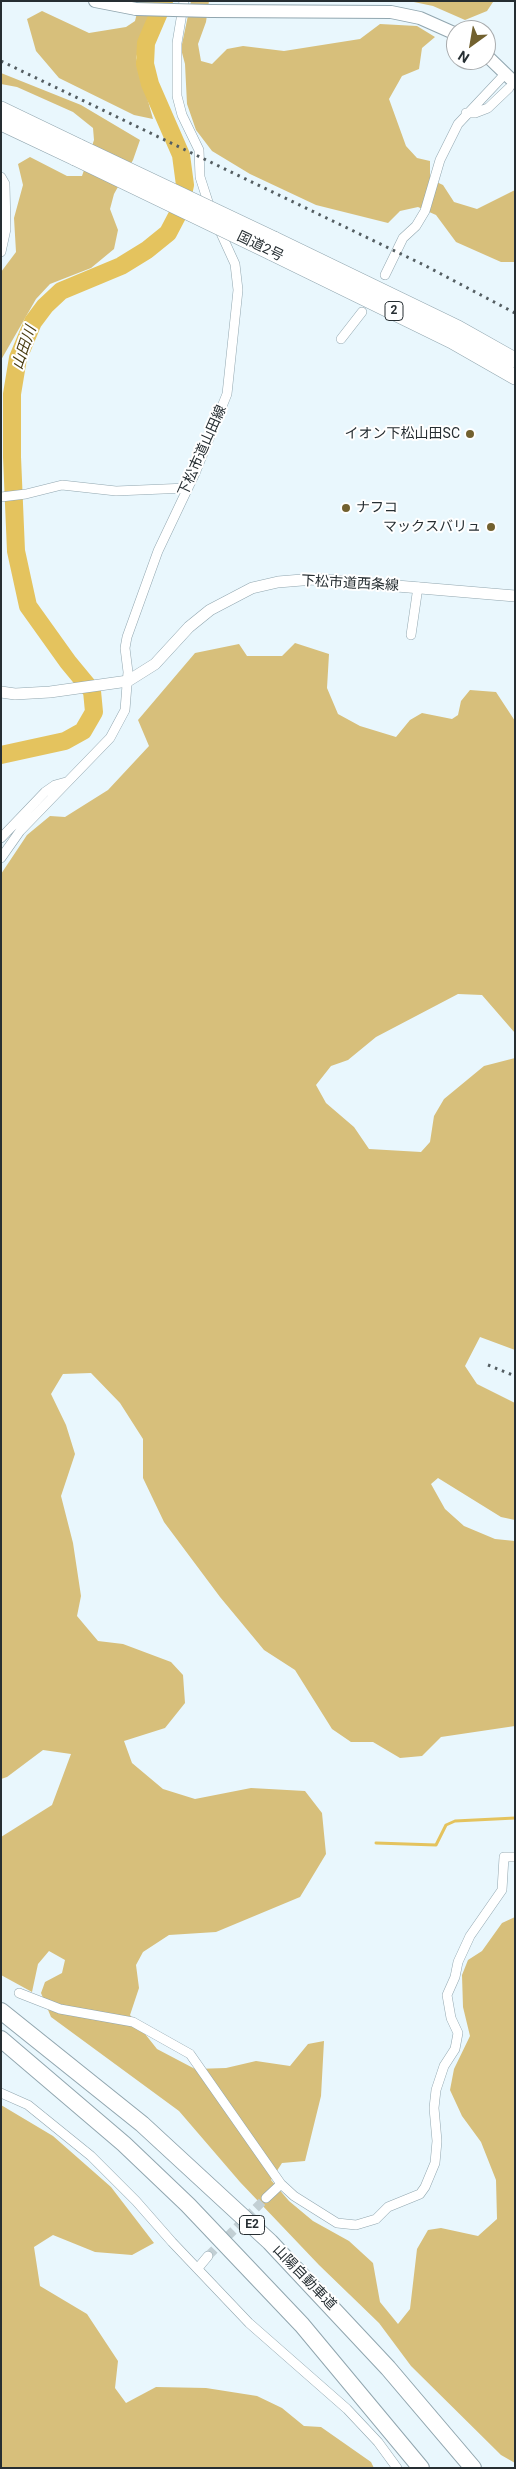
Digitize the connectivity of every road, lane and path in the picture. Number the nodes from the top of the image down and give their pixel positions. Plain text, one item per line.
1 (95, 1) edge
2 (184, 1) edge
3 (446, 30) edge
4 (496, 65) edge
5 (505, 74) junction
6 (512, 85) edge
7 (1, 109) edge
8 (466, 114) junction
9 (1, 123) edge
10 (78, 153) junction
11 (1, 177) edge
12 (272, 245) junction
13 (1, 252) edge
14 (385, 275) dead end
15 (362, 312) dead end
16 (341, 339) dead end
17 (515, 360) edge
18 (515, 377) edge
19 (187, 488) junction
20 (4, 497) edge
21 (418, 588) junction
22 (515, 596) edge
23 (411, 635) dead end
24 (128, 681) junction
25 (1, 692) edge
26 (66, 782) junction
27 (1, 838) edge
28 (1, 858) edge
29 (515, 1857) edge
30 (19, 1993) dead end
31 (1, 2012) edge
32 (1, 2039) edge
33 (1, 2093) edge
34 (281, 2184) junction
35 (266, 2198) tunnel mouth
36 (208, 2256) tunnel mouth
37 (198, 2268) junction
38 (397, 2468) edge
39 (421, 2468) edge
40 (473, 2468) edge

1 - 3 main road, bridge
2 - 19 street, 下松市道山田線
4 - 5 main road
5 - 6 main road
5 - 8 street
6 - 8 street
7 - 10 highway, 国道2号 / 2
8 - 14 street
9 - 10 highway, 国道2号 / 2
10 - 12 highway, 国道2号 / 2, bridge
11 - 13 street
12 - 17 highway, 国道2号 / 2
12 - 18 highway, 国道2号 / 2
15 - 16 street
19 - 20 street
19 - 24 street, 下松市道山田線
21 - 22 street, 下松市道西条線
21 - 23 street
21 - 24 street, 下松市道西条線
24 - 25 street
24 - 26 street, 下松市道山田線
26 - 27 street
26 - 28 street, 下松市道山田線
29 - 34 street
30 - 34 street
31 - 40 highway, 山陽自動車道 / E2
32 - 39 highway, E2
33 - 37 street
34 - 35 street
36 - 37 street
37 - 38 street

